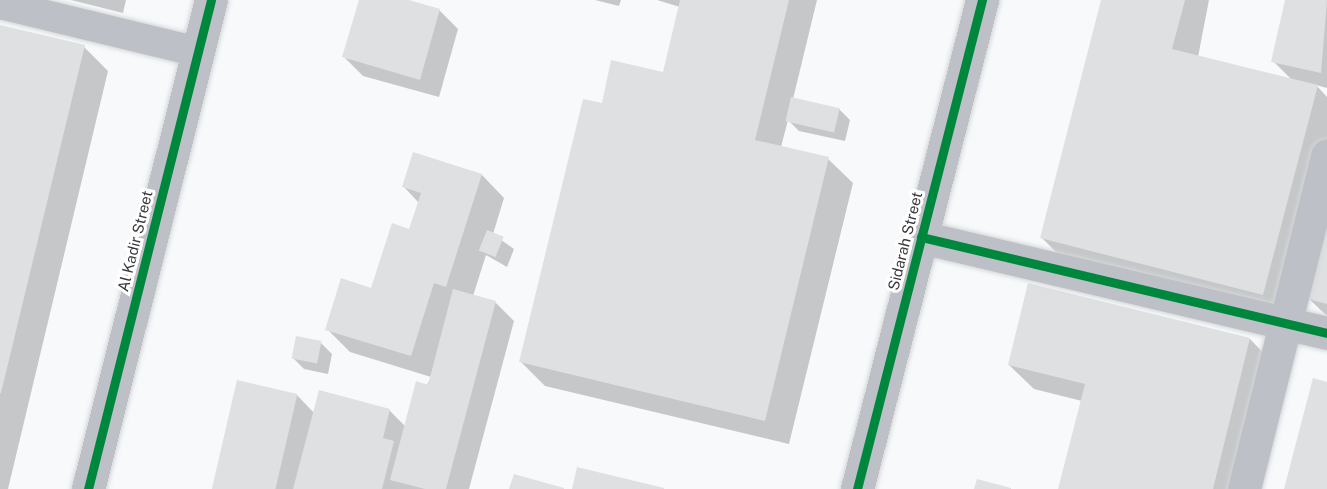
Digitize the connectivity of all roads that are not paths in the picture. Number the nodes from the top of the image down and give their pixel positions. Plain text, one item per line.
1 (212, 0) edge
2 (982, 0) edge
3 (0, 4) edge
4 (198, 52) junction
5 (1327, 155) edge
6 (921, 237) junction
7 (1284, 323) junction
8 (1327, 333) edge
9 (88, 489) edge
10 (857, 489) edge
11 (1244, 489) edge

1 - 4 street, Al Kadir Street
2 - 6 street, Sidarah Street
3 - 4 lane
4 - 9 street, Al Kadir Street
5 - 7 street
6 - 7 street
6 - 10 street, Sidarah Street
7 - 8 street
7 - 11 street

